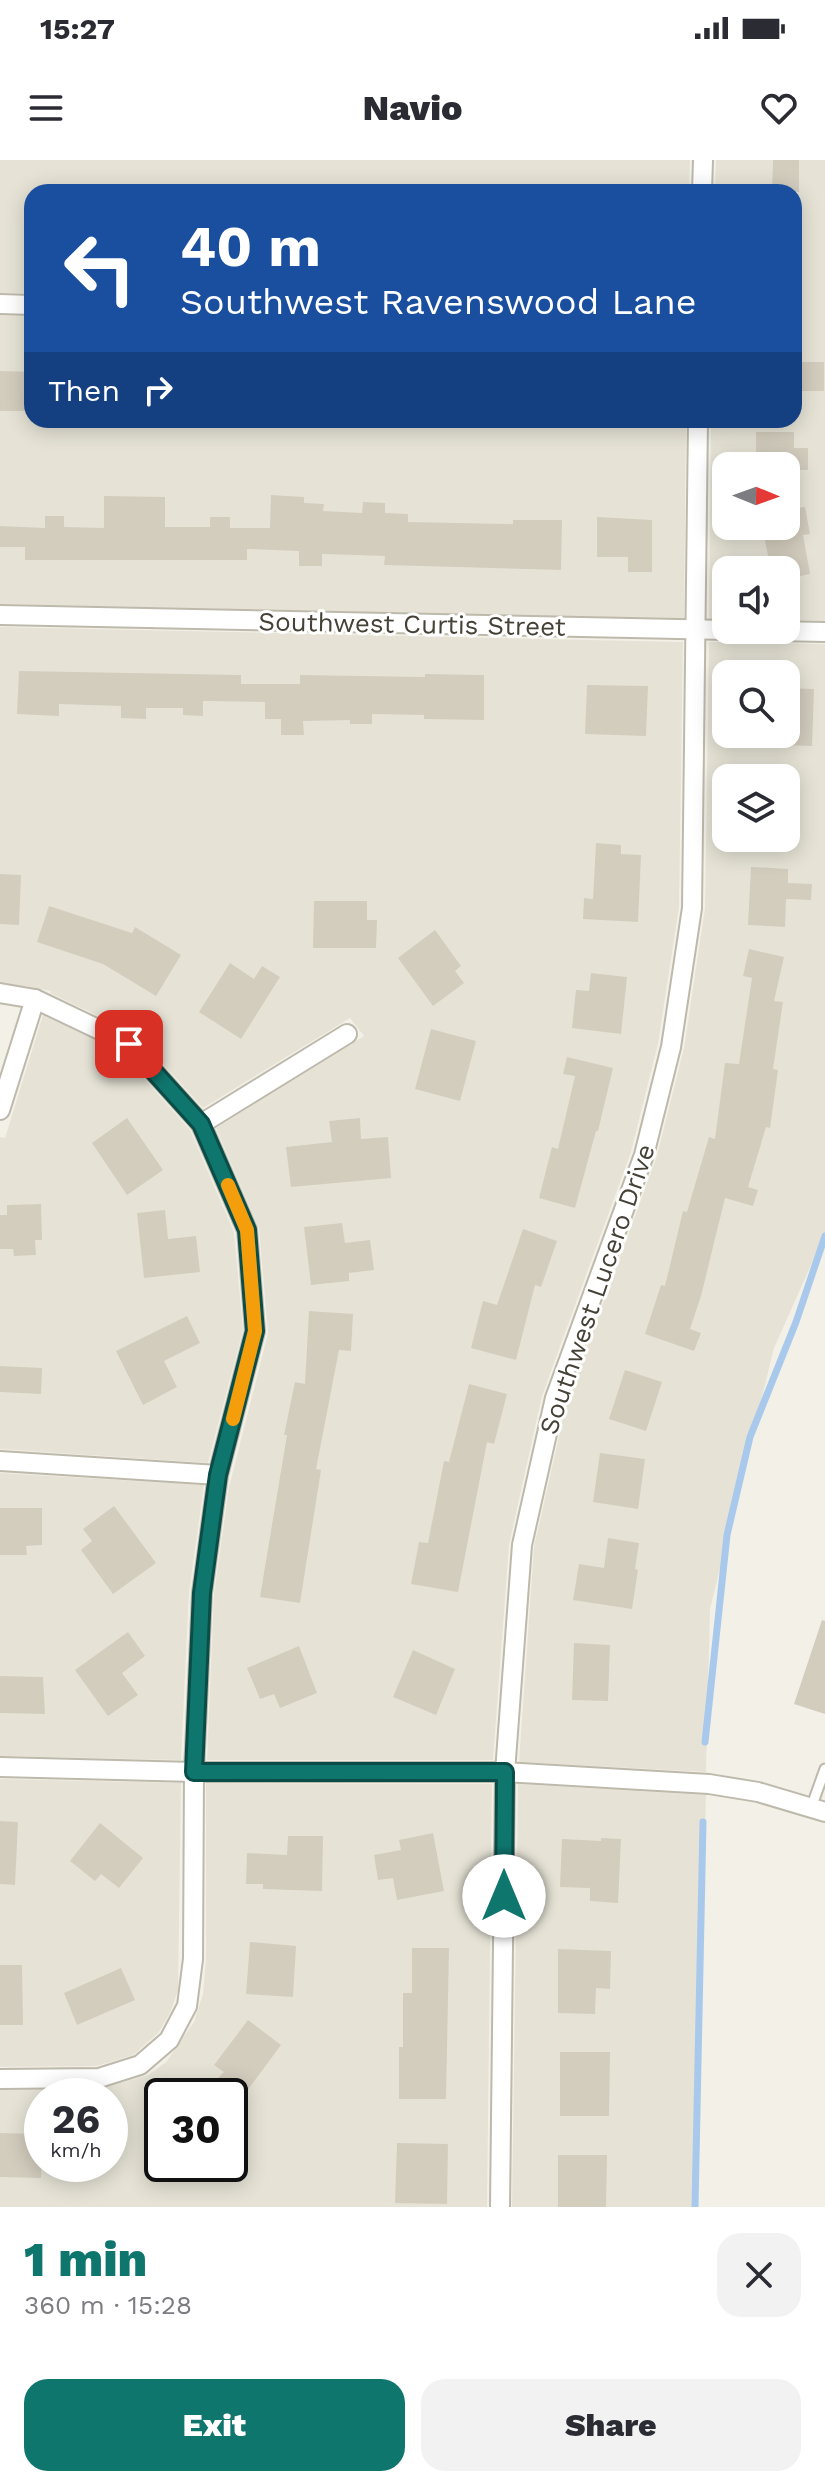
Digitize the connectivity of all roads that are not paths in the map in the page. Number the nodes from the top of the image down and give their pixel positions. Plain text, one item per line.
1 (703, 160) edge
2 (702, 184) edge
3 (0, 304) edge
4 (24, 305) edge
5 (698, 428) edge
6 (0, 615) edge
7 (696, 630) junction
8 (825, 632) edge
9 (0, 993) edge
10 (35, 999) junction
11 (347, 1034) dead end
12 (0, 1110) edge
13 (201, 1124) junction
14 (0, 1461) edge
15 (218, 1475) junction
16 (0, 1767) edge
17 (825, 1769) edge
18 (194, 1772) junction
19 (505, 1772) junction
20 (818, 1810) edge
21 (0, 2079) edge
22 (500, 2207) edge

1 - 2 street
3 - 4 street
5 - 7 street, Southwest Lucero Drive
6 - 7 street, Southwest Curtis Street
7 - 8 street, Southwest Curtis Street
7 - 19 street, Southwest Lucero Drive
9 - 10 street
10 - 12 street
10 - 13 street
11 - 13 street
13 - 15 street
14 - 15 street
15 - 18 street
16 - 18 street
17 - 20 lane
18 - 19 street
18 - 21 street
19 - 20 street
19 - 22 street, Southwest Lucero Drive

